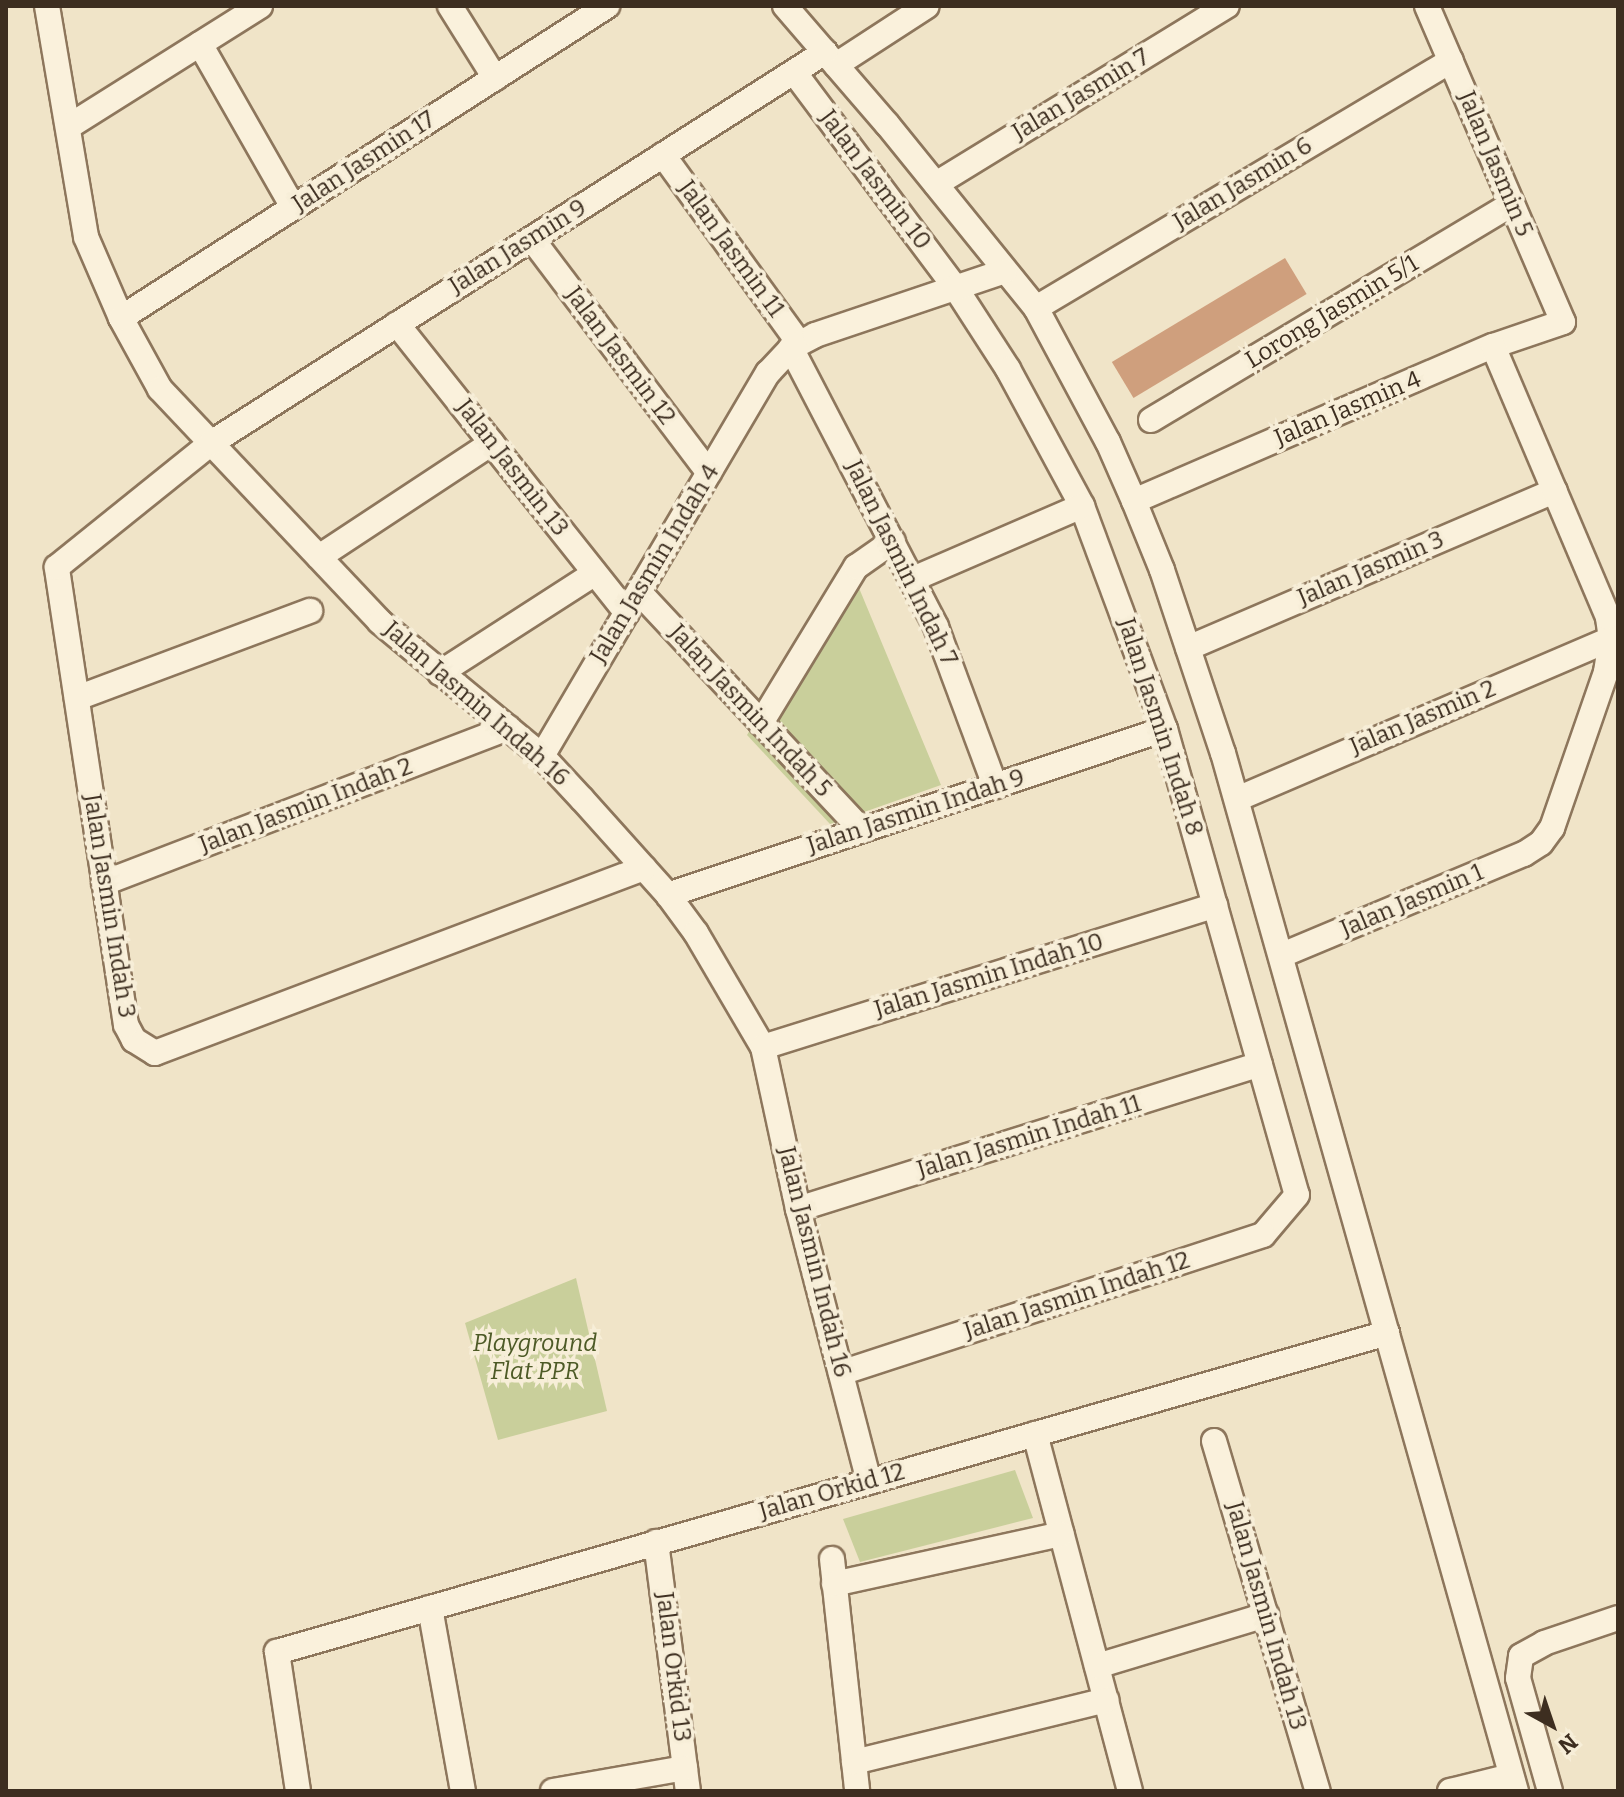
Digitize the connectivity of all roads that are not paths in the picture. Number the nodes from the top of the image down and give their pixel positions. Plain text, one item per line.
1 (47, 6) edge
2 (260, 6) edge
3 (450, 6) edge
4 (607, 6) edge
5 (785, 6) edge
6 (927, 6) edge
7 (1227, 6) edge
8 (1427, 6) edge
9 (200, 44) junction
10 (830, 58) junction
11 (1451, 61) junction
12 (794, 72) junction
13 (495, 78) junction
14 (68, 127) junction
15 (663, 155) junction
16 (936, 184) junction
17 (1512, 204) junction
18 (293, 207) junction
19 (532, 239) junction
20 (1005, 271) junction
21 (955, 287) junction
22 (1036, 308) junction
23 (121, 318) junction
24 (1563, 322) joint
25 (397, 324) junction
26 (795, 346) junction
27 (1493, 346) junction
28 (1151, 420) dead end
29 (211, 443) junction
30 (492, 443) junction
31 (709, 473) junction
32 (1555, 491) junction
33 (1134, 501) junction
34 (1082, 506) junction
35 (893, 541) junction
36 (319, 557) junction
37 (595, 573) junction
38 (913, 579) junction
39 (633, 602) junction
40 (310, 611) dead end
41 (1611, 639) junction
42 (1188, 648) junction
43 (440, 673) junction
44 (77, 698) junction
45 (761, 723) junction
46 (508, 728) junction
47 (1165, 729) junction
48 (542, 756) junction
49 (995, 786) junction
50 (1237, 799) junction
51 (862, 830) junction
52 (644, 868) junction
53 (104, 883) junction
54 (668, 895) junction
55 (1215, 905) junction
56 (1282, 955) junction
57 (763, 1047) junction
58 (1260, 1064) junction
59 (1297, 1195) joint
60 (798, 1209) junction
61 (1387, 1333) junction
62 (841, 1373) junction
63 (1035, 1434) junction
64 (1214, 1441) dead end
65 (869, 1482) junction
66 (1062, 1534) junction
67 (656, 1542) junction
68 (832, 1559) dead end
69 (834, 1584) junction
70 (430, 1608) junction
71 (1266, 1615) junction
72 (1618, 1618) edge
73 (1097, 1666) junction
74 (1106, 1700) junction
75 (854, 1762) junction
76 (687, 1779) edge
77 (1514, 1783) edge
78 (298, 1791) edge
79 (463, 1791) edge
80 (553, 1791) edge
81 (857, 1791) edge
82 (1130, 1791) edge
83 (1318, 1791) edge
84 (1450, 1791) edge
85 (1550, 1791) edge

1 - 14 street, Jalan Jasmin Indah 16
2 - 9 street
3 - 13 street
4 - 13 street, Jalan Jasmin 17
5 - 10 street
6 - 10 street, Jalan Jasmin 9
7 - 16 street, Jalan Jasmin 7
8 - 11 street, Jalan Jasmin 5
9 - 14 street
9 - 18 street
10 - 12 street, Jalan Jasmin 9
10 - 16 street
11 - 17 street, Jalan Jasmin 5
11 - 22 street, Jalan Jasmin 6
12 - 15 street, Jalan Jasmin 9
12 - 21 street, Jalan Jasmin 10
13 - 18 street, Jalan Jasmin 17
14 - 23 street, Jalan Jasmin Indah 16
15 - 19 street, Jalan Jasmin 9
15 - 26 street, Jalan Jasmin 11
16 - 20 street
17 - 24 street, Jalan Jasmin 5
17 - 28 street, Lorong Jasmin 5/1
18 - 23 street, Jalan Jasmin 17
19 - 25 street, Jalan Jasmin 9
19 - 31 street, Jalan Jasmin 12
20 - 21 street
20 - 22 street
21 - 26 street
21 - 34 street, Jalan Jasmin Indah 8
22 - 33 street
23 - 29 street, Jalan Jasmin Indah 16
24 - 27 street, Jalan Jasmin 4
25 - 29 street, Jalan Jasmin 9
25 - 30 street, Jalan Jasmin 13
26 - 31 street, Jalan Jasmin Indah 4
26 - 35 street, Jalan Jasmin Indah 7
27 - 32 street
27 - 33 street, Jalan Jasmin 4
29 - 36 street, Jalan Jasmin Indah 16
29 - 44 street, Jalan Jasmin Indah 3
30 - 36 street
30 - 37 street, Jalan Jasmin 13
31 - 39 street, Jalan Jasmin Indah 4
32 - 41 street
32 - 42 street, Jalan Jasmin 3
33 - 42 street
34 - 38 street
34 - 47 street, Jalan Jasmin Indah 8
35 - 38 street, Jalan Jasmin Indah 7
35 - 45 street
36 - 43 street, Jalan Jasmin Indah 16
37 - 39 street, Jalan Jasmin 13
37 - 43 street
38 - 49 street, Jalan Jasmin Indah 7
39 - 45 street, Jalan Jasmin Indah 5
39 - 48 street, Jalan Jasmin Indah 4
40 - 44 street
41 - 50 street, Jalan Jasmin 2
41 - 56 street, Jalan Jasmin 1
42 - 50 street
43 - 46 street, Jalan Jasmin Indah 16
44 - 53 street, Jalan Jasmin Indah 3
45 - 51 street, Jalan Jasmin Indah 5
46 - 48 street, Jalan Jasmin Indah 16
46 - 53 street, Jalan Jasmin Indah 2
47 - 49 street, Jalan Jasmin Indah 9
47 - 55 street, Jalan Jasmin Indah 8
48 - 52 street, Jalan Jasmin Indah 16
49 - 51 street, Jalan Jasmin Indah 9
50 - 56 street
51 - 54 street, Jalan Jasmin Indah 9
52 - 53 street, Jalan Jasmin Indah 3
52 - 54 street, Jalan Jasmin Indah 16
54 - 57 street, Jalan Jasmin Indah 16
55 - 57 street, Jalan Jasmin Indah 10
55 - 58 street, Jalan Jasmin Indah 8
56 - 61 street
57 - 60 street, Jalan Jasmin Indah 16
58 - 59 street, Jalan Jasmin Indah 8
58 - 60 street, Jalan Jasmin Indah 11
59 - 62 street, Jalan Jasmin Indah 12
60 - 62 street, Jalan Jasmin Indah 16
61 - 63 street, Jalan Orkid 12
61 - 77 street
62 - 65 street, Jalan Jasmin Indah 16
63 - 65 street, Jalan Orkid 12
63 - 66 street
64 - 71 street, Jalan Jasmin Indah 13
65 - 67 street, Jalan Orkid 12
66 - 69 street
66 - 73 street
67 - 70 street, Jalan Orkid 12
67 - 76 street, Jalan Orkid 13
68 - 69 street
69 - 75 street
70 - 78 street, Jalan Orkid 12
70 - 79 street
71 - 73 street
71 - 83 street, Jalan Jasmin Indah 13
72 - 85 street
73 - 74 street
74 - 75 street
74 - 82 street
75 - 81 street
76 - 80 street
77 - 84 street

